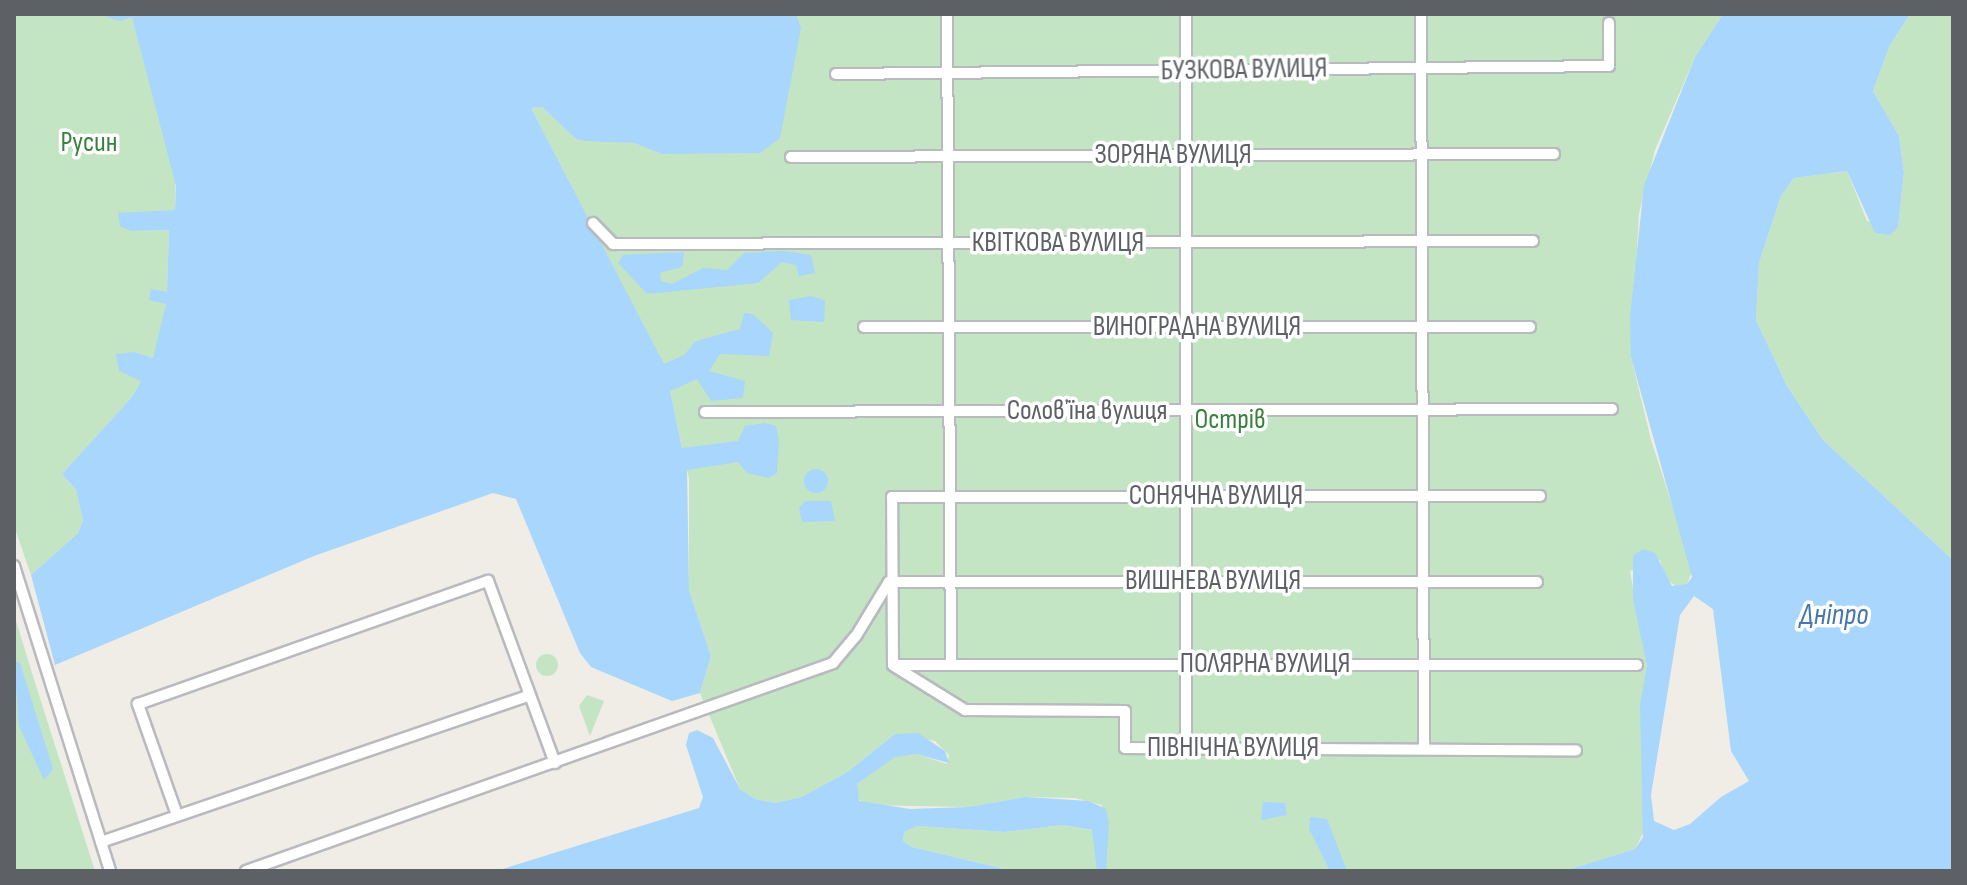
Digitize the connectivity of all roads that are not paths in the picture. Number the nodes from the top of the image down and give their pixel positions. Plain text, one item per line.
1 (947, 14) edge
2 (1186, 14) edge
3 (1421, 14) edge
4 (1609, 23) dead end
5 (1421, 68) junction
6 (1186, 70) junction
7 (947, 73) junction
8 (836, 74) dead end
9 (1422, 154) junction
10 (1554, 154) dead end
11 (1186, 155) junction
12 (947, 156) junction
13 (791, 157) dead end
14 (593, 223) dead end
15 (1533, 241) dead end
16 (1186, 242) junction
17 (1422, 242) junction
18 (947, 243) junction
19 (864, 327) dead end
20 (948, 327) junction
21 (1186, 327) junction
22 (1422, 327) junction
23 (1530, 327) dead end
24 (1612, 409) dead end
25 (1423, 410) junction
26 (950, 411) junction
27 (1186, 411) junction
28 (705, 412) dead end
29 (949, 496) junction
30 (1423, 496) junction
31 (1540, 496) dead end
32 (1186, 497) junction
33 (14, 566) edge
34 (950, 580) junction
35 (889, 582) junction
36 (1186, 582) junction
37 (1423, 582) junction
38 (1537, 582) dead end
39 (951, 664) junction
40 (1186, 664) junction
41 (1424, 664) junction
42 (893, 665) junction
43 (1637, 665) dead end
44 (528, 696) junction
45 (1186, 748) junction
46 (1424, 749) junction
47 (1576, 750) dead end
48 (555, 763) junction
49 (177, 815) junction
50 (101, 842) junction
51 (110, 871) edge
52 (246, 871) edge

1 - 7 street
2 - 6 street
3 - 5 street
4 - 5 street, БУЗКОВА ВУЛИЦЯ
5 - 6 street, БУЗКОВА ВУЛИЦЯ
5 - 9 street
6 - 7 street, БУЗКОВА ВУЛИЦЯ
6 - 11 street
7 - 8 street, БУЗКОВА ВУЛИЦЯ
7 - 12 street
9 - 10 street, ЗОРЯНА ВУЛИЦЯ
9 - 11 street, ЗОРЯНА ВУЛИЦЯ
9 - 17 street
11 - 12 street, ЗОРЯНА ВУЛИЦЯ
11 - 16 street
12 - 13 street, ЗОРЯНА ВУЛИЦЯ
12 - 18 street
14 - 18 street, КВІТКОВА ВУЛИЦЯ
15 - 17 street, КВІТКОВА ВУЛИЦЯ
16 - 17 street, КВІТКОВА ВУЛИЦЯ
16 - 18 street, КВІТКОВА ВУЛИЦЯ
16 - 21 street
17 - 22 street
18 - 20 street
19 - 20 street, ВИНОГРАДНА ВУЛИЦЯ
20 - 21 street, ВИНОГРАДНА ВУЛИЦЯ
20 - 26 street
21 - 22 street, ВИНОГРАДНА ВУЛИЦЯ
21 - 27 street
22 - 23 street, ВИНОГРАДНА ВУЛИЦЯ
22 - 25 street
24 - 25 street, Соловʼїна вулиця
25 - 27 street, Соловʼїна вулиця
25 - 30 street
26 - 27 street, Соловʼїна вулиця
26 - 28 street, Соловʼїна вулиця
26 - 29 street
27 - 32 street
29 - 32 street, СОНЯЧНА ВУЛИЦЯ
29 - 34 street
29 - 35 street, СОНЯЧНА ВУЛИЦЯ
30 - 31 street, СОНЯЧНА ВУЛИЦЯ
30 - 32 street, СОНЯЧНА ВУЛИЦЯ
30 - 37 street
32 - 36 street
33 - 50 street
34 - 35 street, ВИШНЕВА ВУЛИЦЯ
34 - 36 street, ВИШНЕВА ВУЛИЦЯ
34 - 39 street
35 - 42 street
35 - 48 street
36 - 37 street, ВИШНЕВА ВУЛИЦЯ
36 - 40 street
37 - 38 street, ВИШНЕВА ВУЛИЦЯ
37 - 41 street
39 - 40 street, ПОЛЯРНА ВУЛИЦЯ
39 - 42 street, ПОЛЯРНА ВУЛИЦЯ
40 - 41 street, ПОЛЯРНА ВУЛИЦЯ
40 - 45 street
41 - 43 street, ПОЛЯРНА ВУЛИЦЯ
41 - 46 street
42 - 45 street, ПІВНІЧНА ВУЛИЦЯ
44 - 48 street
44 - 49 street
44 - 49 street
45 - 46 street, ПІВНІЧНА ВУЛИЦЯ
46 - 47 street, ПІВНІЧНА ВУЛИЦЯ
48 - 52 street
49 - 50 street
50 - 51 street

